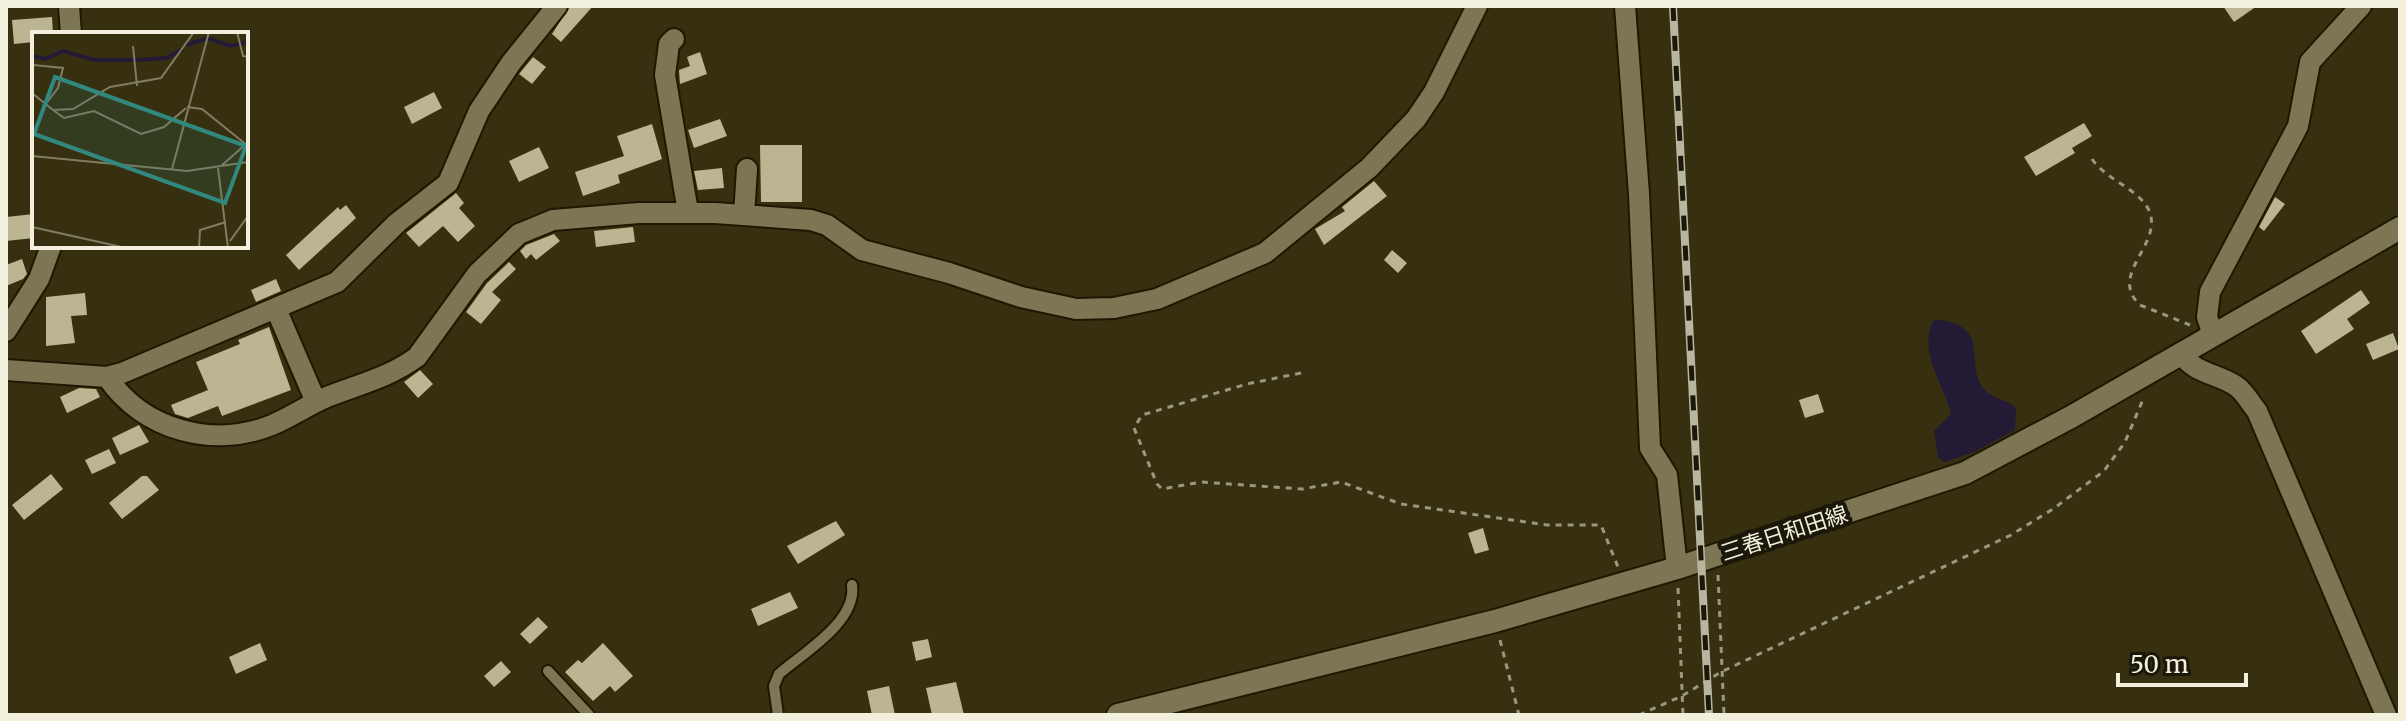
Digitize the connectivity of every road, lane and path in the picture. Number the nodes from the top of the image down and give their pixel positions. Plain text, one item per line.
1 (69, 6) edge
2 (557, 6) edge
3 (1477, 6) edge
4 (1625, 6) edge
5 (2361, 6) edge
6 (71, 32) edge
7 (674, 39) dead end
8 (2092, 159) dead end
9 (747, 169) dead end
10 (688, 212) junction
11 (744, 215) junction
12 (2400, 228) edge
13 (50, 248) edge
14 (276, 309) junction
15 (2211, 330) junction
16 (6, 331) edge
17 (2181, 353) junction
18 (6, 370) edge
19 (2149, 370) junction
20 (1301, 373) dead end
21 (107, 377) junction
22 (316, 402) junction
23 (1717, 555) junction
24 (1677, 568) junction
25 (1623, 582) junction
26 (852, 585) dead end
27 (1495, 621) junction
28 (548, 671) dead end
29 (1721, 672) junction
30 (1682, 696) junction
31 (589, 715) edge
32 (778, 715) edge
33 (1118, 715) edge
34 (1519, 715) edge
35 (1639, 715) edge
36 (1683, 715) edge
37 (1724, 715) edge
38 (2386, 715) edge

1 - 6 street
2 - 14 street
3 - 11 street
4 - 24 street
5 - 15 street
7 - 10 street
8 - 15 path
9 - 11 street
10 - 11 street
10 - 22 street
12 - 15 main road, 三春日和田線
13 - 16 street
14 - 21 street
14 - 22 street
15 - 17 main road, 三春日和田線
17 - 19 main road, 三春日和田線
17 - 38 street
18 - 21 street
19 - 23 main road, 三春日和田線
19 - 29 path
20 - 25 path
21 - 22 street
23 - 24 main road, 三春日和田線
23 - 29 path
24 - 25 main road, 三春日和田線
24 - 30 path
25 - 27 main road, 三春日和田線
26 - 32 lane
27 - 33 main road, 三春日和田線
27 - 34 path
28 - 31 lane
29 - 30 path
29 - 37 path
30 - 35 path
30 - 36 path

